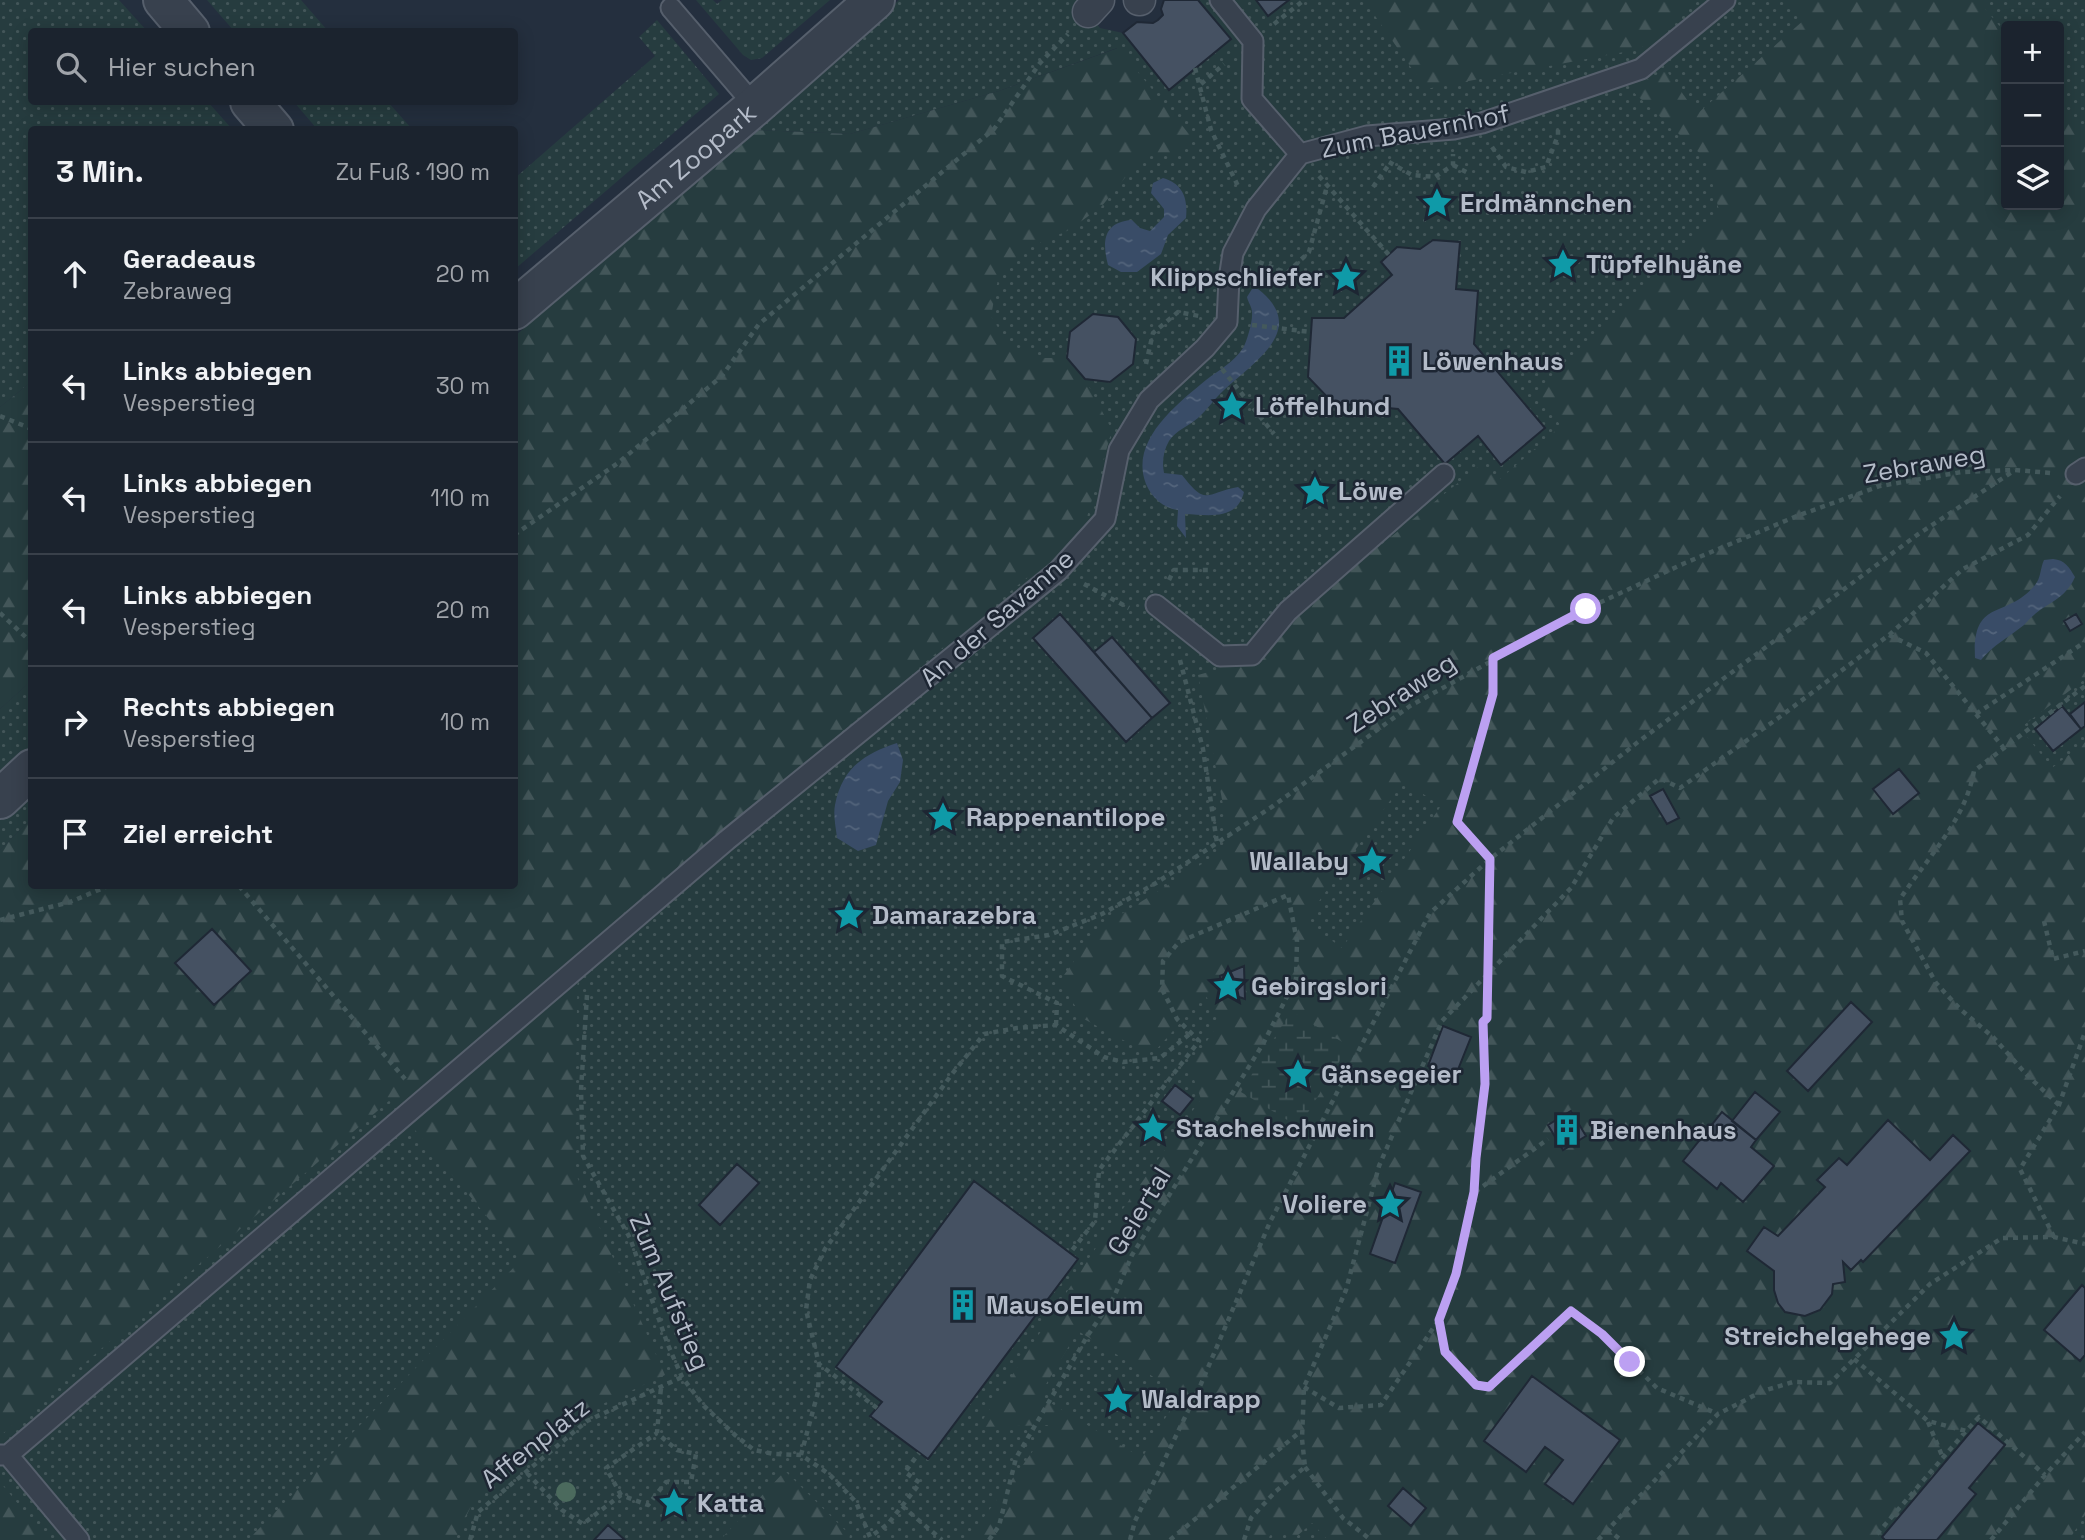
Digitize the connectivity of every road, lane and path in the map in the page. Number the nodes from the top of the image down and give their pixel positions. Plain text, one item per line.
1 (163, 0) edge
2 (875, 0) edge
3 (1220, 0) edge
4 (1725, 0) edge
5 (1094, 6) edge
6 (671, 8) dead end
7 (187, 28) edge
8 (1195, 68) dead end
9 (1558, 98) junction
10 (253, 105) edge
11 (755, 106) junction
12 (1482, 123) junction
13 (271, 126) edge
14 (1300, 154) junction
15 (1390, 163) dead end
16 (1453, 165) dead end
17 (1468, 173) dead end
18 (1327, 186) junction
19 (1373, 187) dead end
20 (1256, 209) junction
21 (1233, 253) junction
22 (1389, 255) dead end
23 (518, 307) edge
24 (1227, 322) junction
25 (1311, 332) dead end
26 (1205, 348) junction
27 (0, 416) edge
28 (28, 427) edge
29 (1274, 433) dead end
30 (2015, 470) junction
31 (2081, 471) edge
32 (1444, 474) dead end
33 (518, 533) edge
34 (1058, 571) junction
35 (1156, 605) dead end
36 (0, 612) edge
37 (1138, 612) dead end
38 (1889, 635) junction
39 (28, 639) edge
40 (2085, 642) edge
41 (1178, 651) dead end
42 (1493, 658) junction
43 (2085, 686) edge
44 (1976, 714) junction
45 (2003, 747) junction
46 (28, 773) edge
47 (0, 799) edge
48 (1217, 844) junction
49 (1490, 859) junction
50 (101, 889) edge
51 (242, 889) edge
52 (0, 920) edge
53 (2044, 921) dead end
54 (2085, 951) edge
55 (589, 960) junction
56 (1487, 974) junction
57 (1056, 1025) junction
58 (2085, 1032) edge
59 (1191, 1033) junction
60 (424, 1100) junction
61 (2059, 1105) junction
62 (1548, 1139) dead end
63 (1474, 1192) junction
64 (2054, 1237) junction
65 (2085, 1244) edge
66 (1070, 1253) dead end
67 (1439, 1320) junction
68 (1854, 1359) junction
69 (819, 1364) junction
70 (682, 1377) junction
71 (661, 1387) junction
72 (1304, 1387) junction
73 (877, 1408) dead end
74 (1718, 1414) junction
75 (1928, 1421) junction
76 (1302, 1431) junction
77 (1966, 1431) junction
78 (2085, 1432) edge
79 (657, 1433) junction
80 (919, 1453) dead end
81 (4, 1455) edge
82 (801, 1455) junction
83 (1943, 1458) junction
84 (1305, 1467) junction
85 (527, 1473) junction
86 (2045, 1475) junction
87 (621, 1495) junction
88 (902, 1506) junction
89 (1607, 1529) junction
90 (1877, 1534) dead end
91 (869, 1539) edge
92 (79, 1540) edge
93 (470, 1540) edge
94 (942, 1540) edge
95 (989, 1540) edge
96 (1130, 1540) edge
97 (1170, 1540) edge
98 (1244, 1540) edge
99 (1371, 1540) edge
100 (1598, 1540) edge
101 (1620, 1540) edge
102 (1991, 1540) edge

1 - 7 street
2 - 11 street, Am Zoopark
3 - 14 lane, Zum Bauernhof
4 - 9 lane, Zum Bauernhof
5 - 33 path
6 - 11 lane
8 - 20 path
9 - 12 lane, Zum Bauernhof
9 - 12 path
10 - 13 street
11 - 23 street, Am Zoopark
12 - 14 lane, Zum Bauernhof
14 - 18 path
14 - 20 lane
15 - 19 path
16 - 17 path
18 - 21 path
18 - 22 path
20 - 21 lane
21 - 24 lane
24 - 25 path
24 - 26 lane, An der Savanne
26 - 29 path
26 - 34 lane, An der Savanne
27 - 28 path
30 - 31 path, Zebraweg
30 - 42 path, Zebraweg
30 - 49 path
31 - 38 path
32 - 35 lane
34 - 37 path
34 - 55 lane, An der Savanne
36 - 39 path
38 - 44 path
38 - 56 path
40 - 44 path
41 - 48 path
42 - 48 path, Zebraweg
42 - 49 path
43 - 45 path
44 - 45 path
45 - 61 path
46 - 47 street
48 - 57 path, Zebraweg
49 - 56 path
49 - 96 path
50 - 52 path
51 - 60 path
53 - 54 path
55 - 60 lane, An der Savanne
55 - 70 path, Zum Aufstieg
56 - 63 path
56 - 72 path
57 - 59 path
57 - 69 path
58 - 61 path
59 - 66 path
59 - 95 path, Geiertal
60 - 81 lane, An der Savanne
61 - 64 path
62 - 63 path
63 - 67 path
64 - 65 path
64 - 68 path
67 - 72 path
67 - 74 path
68 - 74 path
68 - 75 path
69 - 73 path
69 - 82 path
70 - 71 path, Affenplatz
70 - 82 path, Zum Aufstieg
71 - 79 path
71 - 85 path, Affenplatz
72 - 76 path
74 - 89 path
75 - 77 path
75 - 83 path
76 - 84 path
76 - 97 path
77 - 83 path
77 - 86 path
78 - 86 path
79 - 87 path
79 - 87 path
80 - 88 path
81 - 92 lane
82 - 91 path
83 - 90 path
84 - 98 path
84 - 99 path
85 - 87 path
85 - 93 path, Affenplatz
86 - 102 path
88 - 91 path
88 - 94 path
89 - 100 path
89 - 101 path

